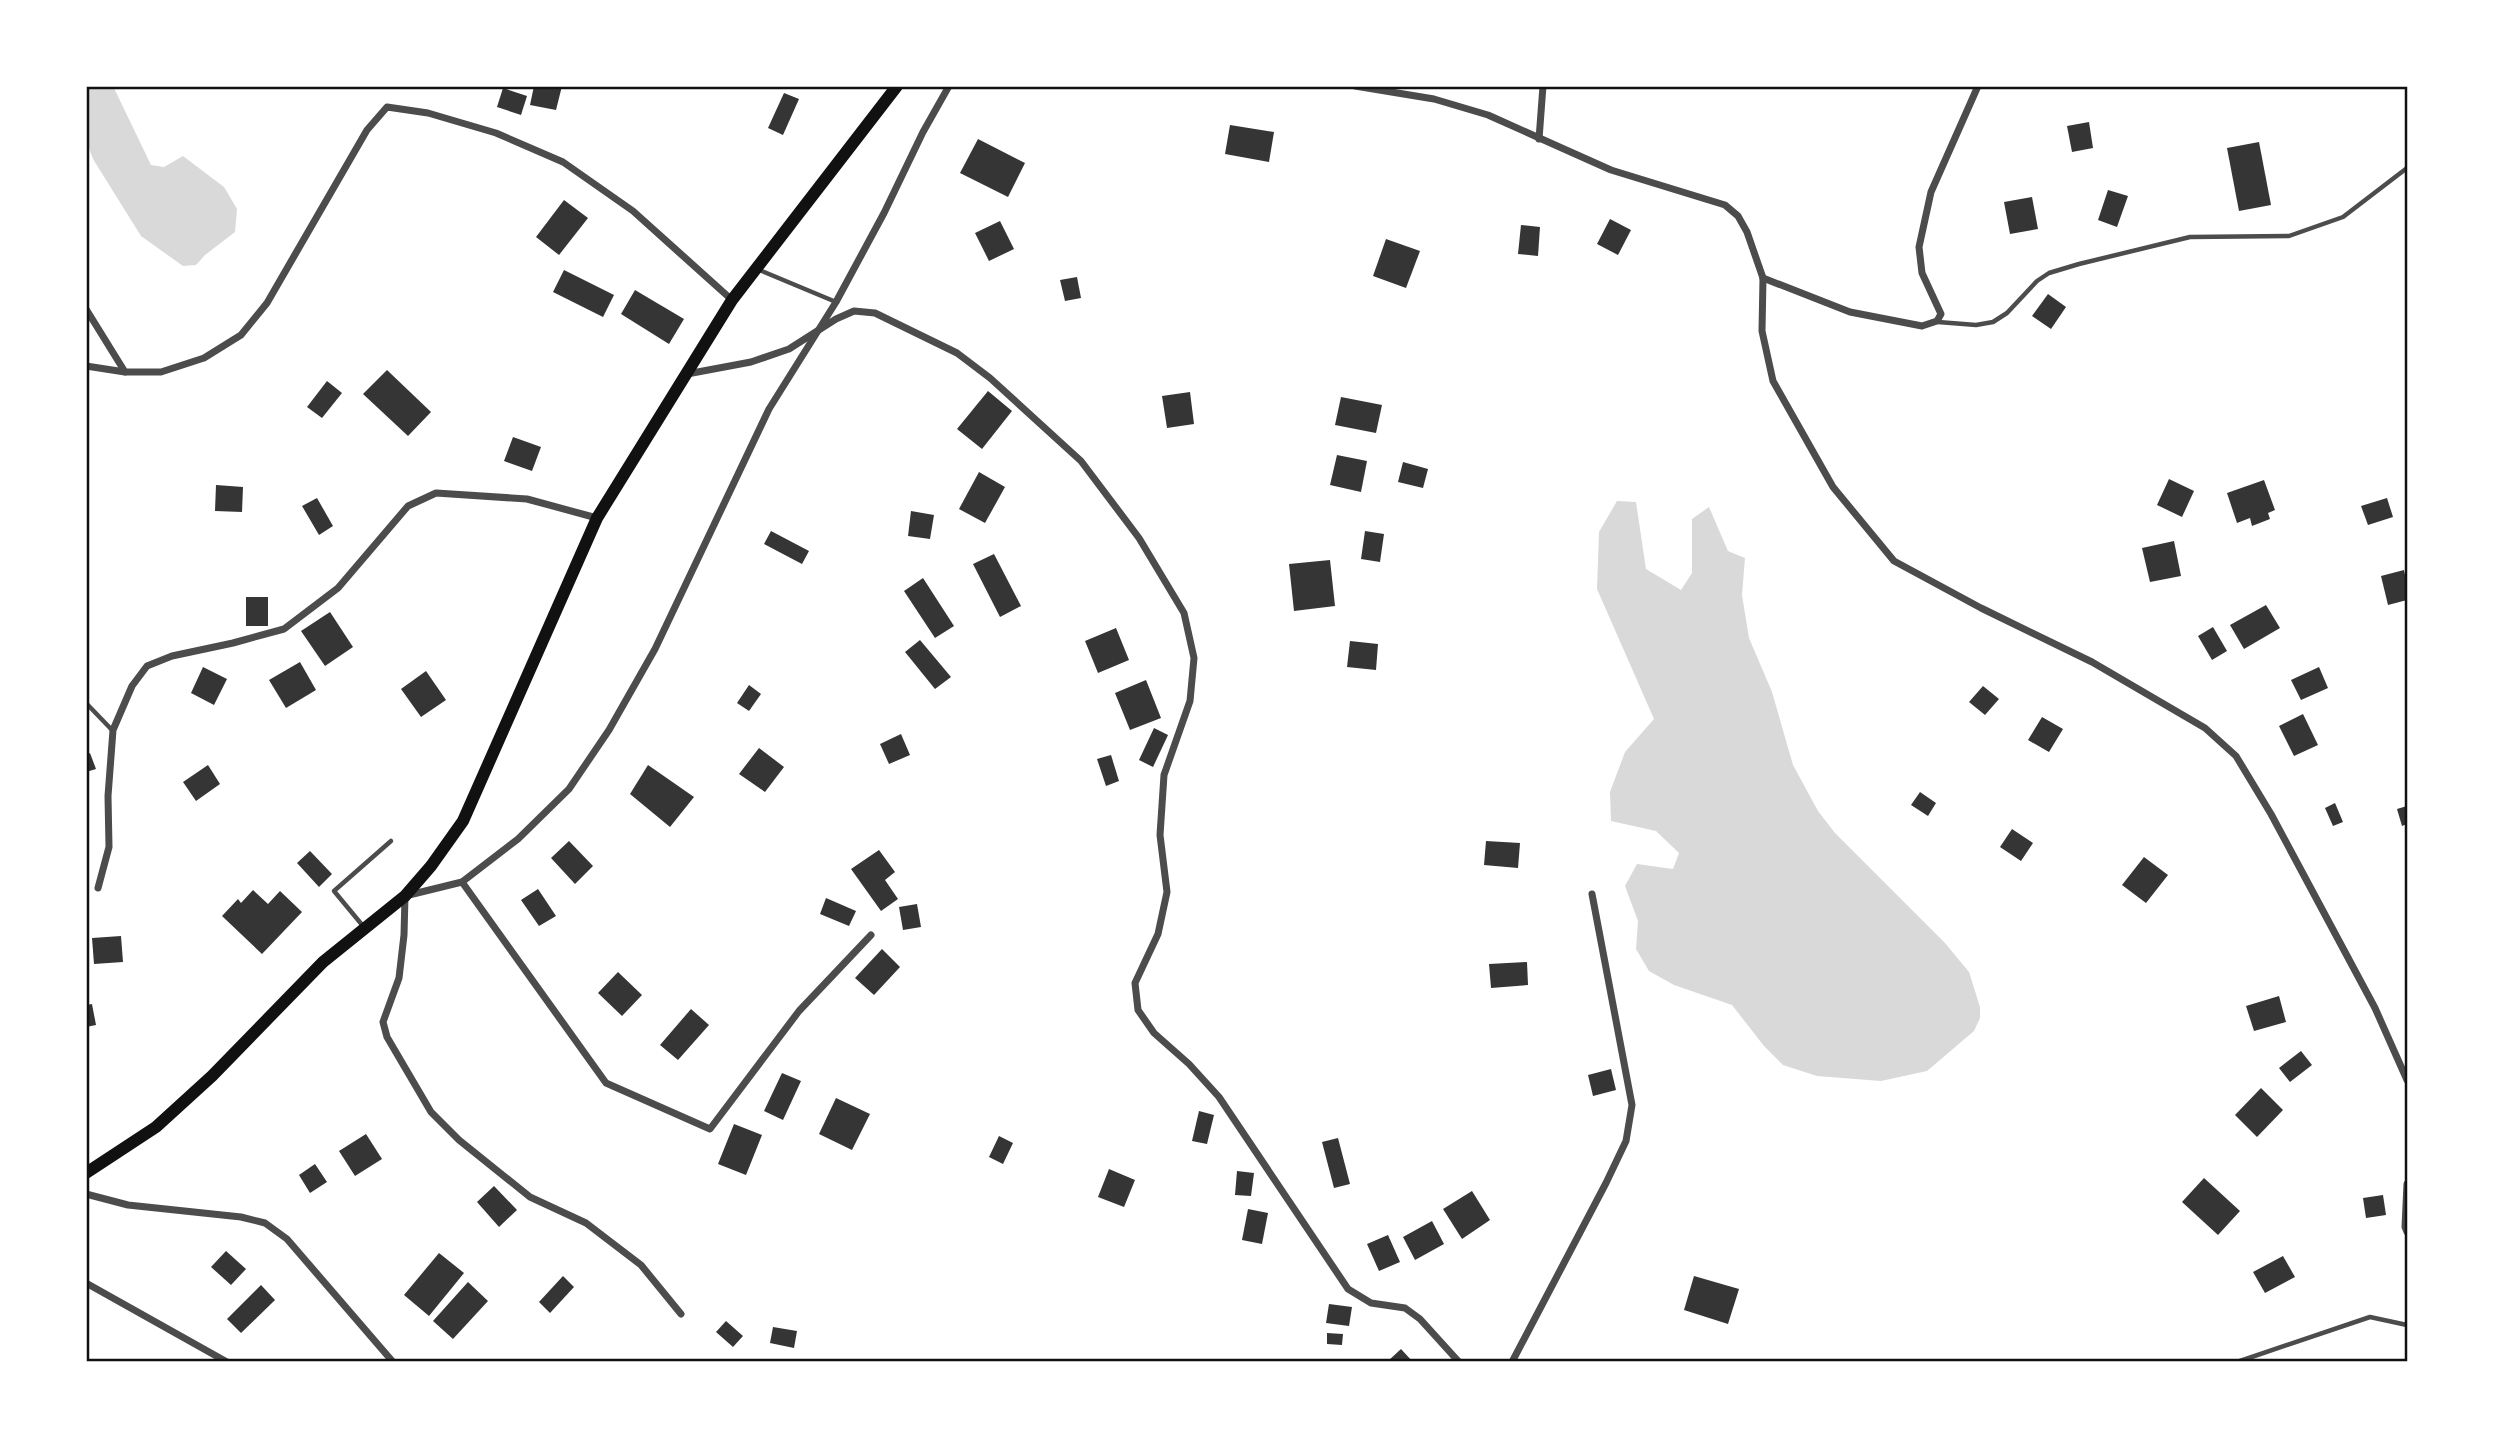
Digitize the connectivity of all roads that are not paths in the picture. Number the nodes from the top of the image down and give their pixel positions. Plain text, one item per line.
1 (897, 86) edge
2 (949, 86) edge
3 (1355, 86) edge
4 (1543, 86) edge
5 (1978, 86) edge
6 (1539, 139) junction
7 (2407, 168) edge
8 (756, 269) junction
9 (1763, 278) junction
10 (732, 300) junction
11 (836, 302) junction
12 (86, 309) edge
13 (1937, 321) junction
14 (817, 330) junction
15 (86, 366) edge
16 (125, 372) junction
17 (686, 374) junction
18 (597, 519) junction
19 (86, 703) edge
20 (113, 730) junction
21 (391, 841) dead end
22 (462, 882) junction
23 (98, 888) dead end
24 (1592, 894) dead end
25 (405, 896) junction
26 (366, 930) junction
27 (872, 935) dead end
28 (2407, 1080) edge
29 (86, 1173) edge
30 (2407, 1184) edge
31 (86, 1194) edge
32 (2407, 1231) edge
33 (86, 1283) edge
34 (681, 1314) dead end
35 (2407, 1325) edge
36 (227, 1362) edge
37 (393, 1362) edge
38 (1459, 1362) edge
39 (1512, 1362) edge
40 (2237, 1362) edge

1 - 8 main road
2 - 11 street
3 - 6 street
4 - 6 street
5 - 13 street
6 - 9 street
7 - 13 lane
8 - 10 main road
8 - 11 lane
9 - 13 street
9 - 28 street
10 - 16 street
10 - 17 main road
11 - 14 street
12 - 16 street
14 - 17 street
14 - 22 street
14 - 38 street
15 - 16 street
17 - 18 main road
18 - 20 street
18 - 25 main road
19 - 20 lane
20 - 23 street
21 - 26 lane
22 - 25 street
22 - 27 street
24 - 39 street
25 - 26 main road
25 - 34 street
26 - 29 main road
30 - 32 street
31 - 37 street
33 - 36 street
35 - 40 lane

